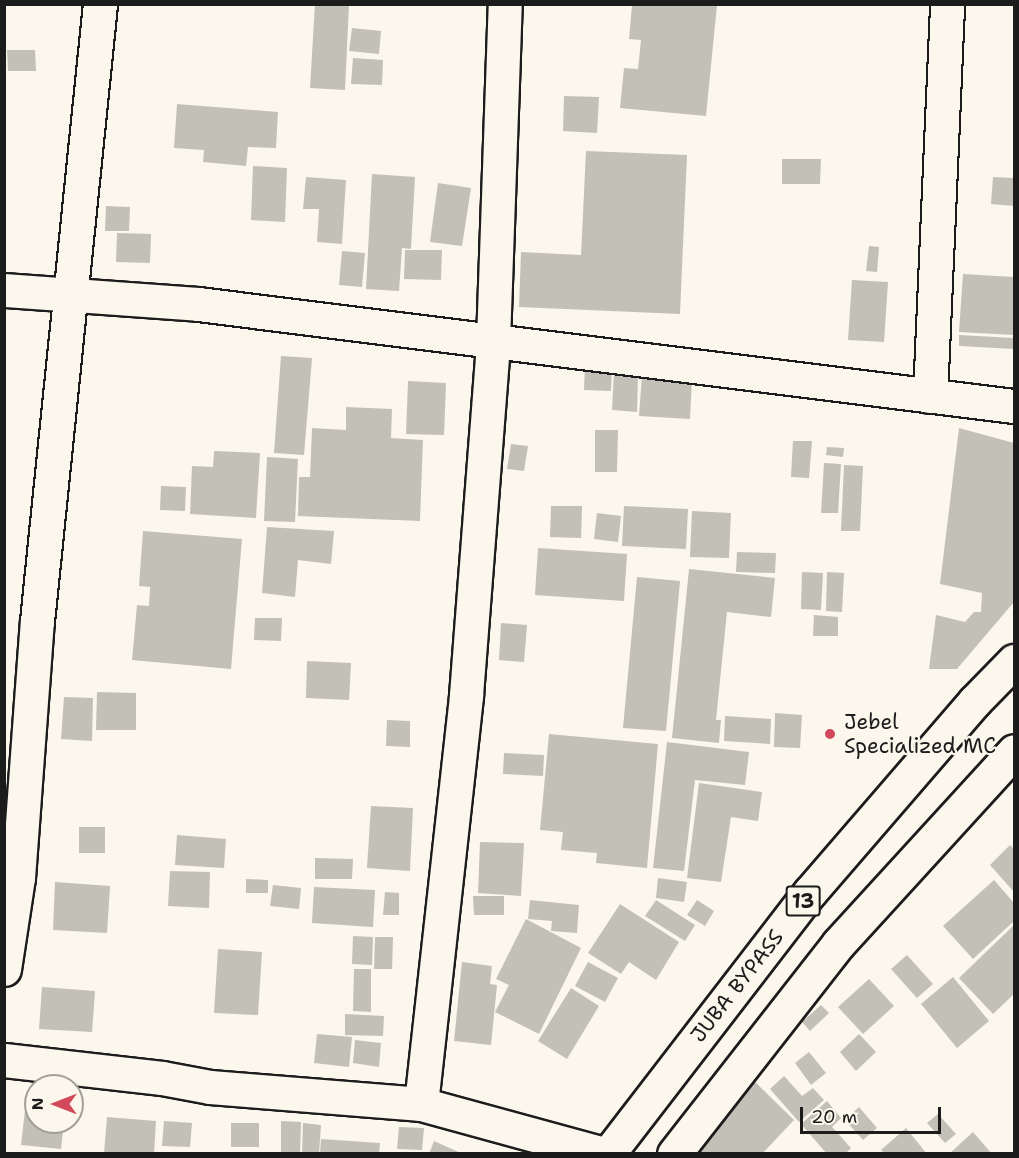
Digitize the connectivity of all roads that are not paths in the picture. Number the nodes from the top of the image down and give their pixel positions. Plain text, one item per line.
1 (100, 4) edge
2 (505, 4) edge
3 (948, 4) edge
4 (4, 290) edge
5 (71, 295) junction
6 (493, 341) junction
7 (930, 396) junction
8 (1014, 406) edge
9 (1014, 661) edge
10 (1014, 751) edge
11 (4, 969) edge
12 (4, 1060) edge
13 (420, 1104) junction
14 (606, 1154) edge
15 (674, 1154) edge

1 - 5 street
2 - 6 street
3 - 7 street
4 - 5 street
5 - 6 street
5 - 11 street
6 - 7 street
6 - 13 street
7 - 8 street
9 - 14 street, JUBA BYPASS / 13
10 - 15 street, 13
12 - 13 street
13 - 14 street

